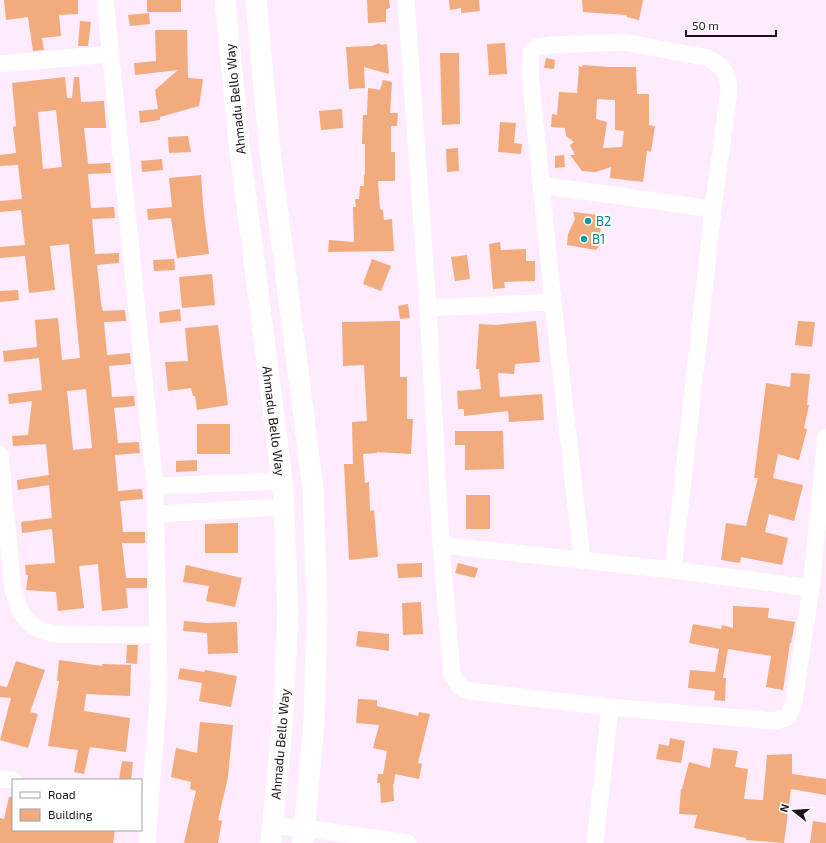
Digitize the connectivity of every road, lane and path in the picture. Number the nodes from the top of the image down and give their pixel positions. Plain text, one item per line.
1 (105, 0) edge
2 (225, 0) edge
3 (256, 0) edge
4 (406, 0) edge
5 (111, 54) junction
6 (0, 64) edge
7 (541, 185) junction
8 (713, 209) junction
9 (553, 302) junction
10 (428, 308) junction
11 (826, 437) edge
12 (0, 454) edge
13 (282, 481) junction
14 (155, 486) junction
15 (284, 507) junction
16 (156, 514) junction
17 (441, 545) junction
18 (582, 560) junction
19 (673, 570) junction
20 (811, 588) junction
21 (159, 635) junction
22 (610, 707) junction
23 (0, 778) edge
24 (12, 780) edge
25 (146, 795) edge
26 (272, 834) edge
27 (304, 836) edge
28 (147, 843) edge
29 (408, 843) edge
30 (595, 843) edge

1 - 5 street
2 - 13 main road, Ahmadu Bello Way
3 - 27 main road
4 - 10 street
5 - 6 street
5 - 14 street
7 - 8 street
7 - 8 street
7 - 9 street
8 - 19 street
9 - 10 street
9 - 18 street
10 - 17 street
11 - 20 street
12 - 21 street
13 - 14 street
13 - 15 main road, Ahmadu Bello Way
14 - 16 street
15 - 16 street
15 - 26 main road, Ahmadu Bello Way
16 - 21 street
17 - 18 street
17 - 22 street
18 - 19 street
19 - 20 street
20 - 22 street
21 - 25 street
22 - 30 street
23 - 24 street
25 - 28 street
26 - 27 street
27 - 29 street

